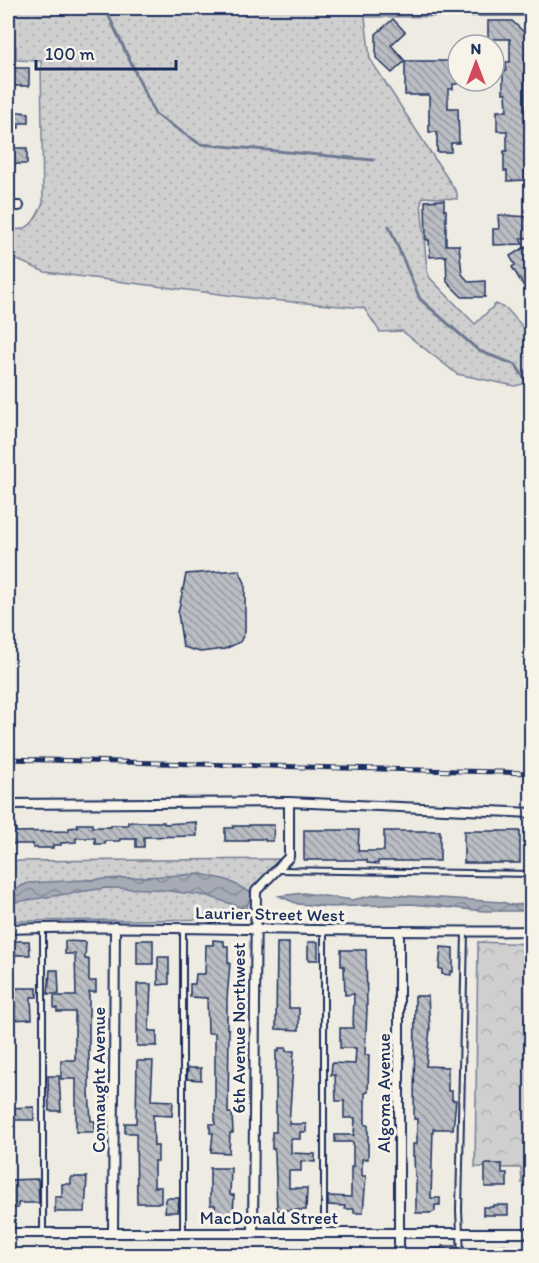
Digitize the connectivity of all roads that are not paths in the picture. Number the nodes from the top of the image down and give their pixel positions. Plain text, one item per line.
1 (8, 206) edge
2 (19, 206) dead end
3 (289, 802) junction
4 (8, 804) edge
5 (531, 813) edge
6 (277, 870) junction
7 (531, 874) edge
8 (115, 927) junction
9 (43, 928) junction
10 (183, 928) junction
11 (255, 928) junction
12 (8, 929) edge
13 (324, 931) junction
14 (399, 931) junction
15 (531, 931) edge
16 (465, 932) junction
17 (399, 1232) junction
18 (8, 1233) edge
19 (44, 1233) junction
20 (113, 1233) junction
21 (183, 1233) junction
22 (253, 1233) junction
23 (324, 1233) junction
24 (461, 1233) junction
25 (531, 1233) edge
26 (399, 1256) edge
27 (461, 1256) edge

1 - 2 street
3 - 4 street
3 - 5 street
3 - 6 street, 6th Avenue Northwest
6 - 7 lane
6 - 11 street, 6th Avenue Northwest
8 - 9 street, Laurier Street West
8 - 10 street, Laurier Street West
8 - 20 street, Connaught Avenue
9 - 12 street, Laurier Street West
9 - 19 lane
10 - 11 street, Laurier Street West
10 - 21 lane
11 - 13 street, Laurier Street West
11 - 22 street, 6th Avenue Northwest
13 - 14 street, Laurier Street West
13 - 23 lane
14 - 16 street, Laurier Street West
14 - 17 street, Algoma Avenue
15 - 16 street, Laurier Street West
16 - 24 lane
17 - 23 street, MacDonald Street
17 - 24 street, MacDonald Street
17 - 26 street, Algoma Avenue
18 - 19 street, MacDonald Street
19 - 20 street, MacDonald Street
20 - 21 street, MacDonald Street
21 - 22 street, MacDonald Street
22 - 23 street, MacDonald Street
24 - 25 street, MacDonald Street
24 - 27 lane

